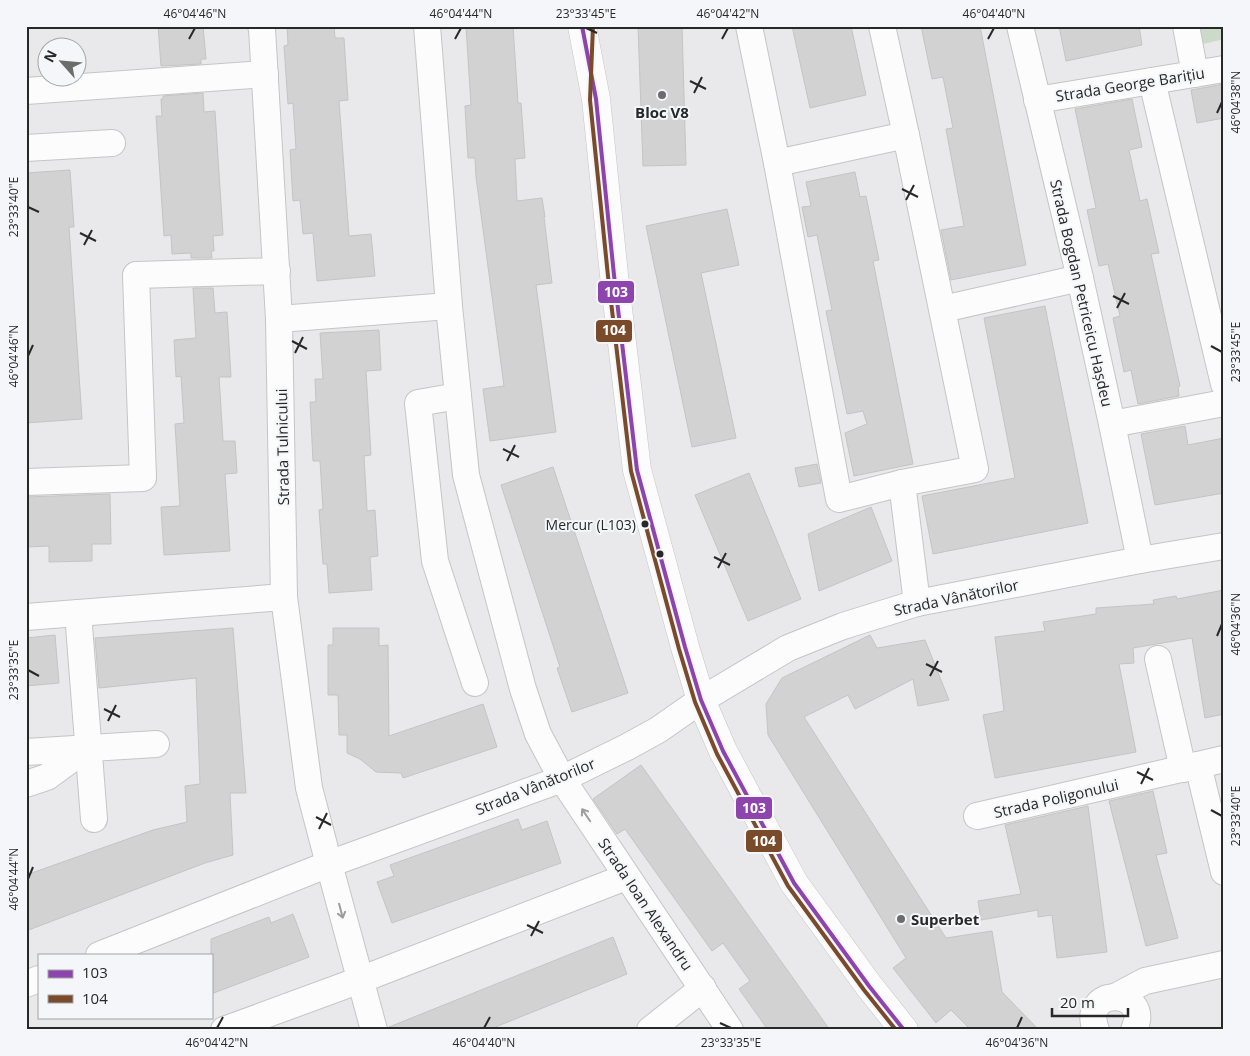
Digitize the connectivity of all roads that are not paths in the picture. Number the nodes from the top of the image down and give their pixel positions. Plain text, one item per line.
1 (261, 26) edge
2 (427, 26) edge
3 (582, 26) edge
4 (599, 26) edge
5 (749, 26) edge
6 (882, 26) edge
7 (1020, 26) edge
8 (1186, 26) edge
9 (1224, 69) edge
10 (265, 74) junction
11 (1195, 74) junction
12 (1152, 81) junction
13 (26, 91) edge
14 (596, 99) junction
15 (1037, 100) junction
16 (906, 135) junction
17 (112, 143) dead end
18 (26, 148) edge
19 (777, 163) junction
20 (276, 271) junction
21 (1080, 278) junction
22 (449, 306) junction
23 (942, 309) junction
24 (280, 319) junction
25 (1224, 384) edge
26 (458, 396) junction
27 (1224, 403) edge
28 (1112, 424) junction
29 (26, 482) edge
30 (902, 483) junction
31 (1224, 546) edge
32 (1140, 560) junction
33 (284, 597) junction
34 (917, 603) junction
35 (78, 613) junction
36 (26, 616) edge
37 (1158, 659) dead end
38 (476, 682) dead end
39 (701, 700) junction
40 (156, 744) dead end
41 (88, 747) junction
42 (26, 752) edge
43 (1224, 759) edge
44 (1190, 767) junction
45 (562, 779) junction
46 (26, 784) edge
47 (977, 816) dead end
48 (94, 819) dead end
49 (328, 864) junction
50 (1224, 872) edge
51 (626, 876) junction
52 (102, 954) edge
53 (1224, 964) edge
54 (38, 979) edge
55 (360, 980) junction
56 (26, 984) edge
57 (703, 988) junction
58 (1128, 1012) edge
59 (224, 1030) edge
60 (374, 1030) edge
61 (650, 1030) edge
62 (730, 1030) edge
63 (904, 1030) edge
64 (1096, 1030) edge

1 - 10 street, Strada Tulnicului
2 - 22 street, Strada Ioan Alexandru
3 - 14 main road
4 - 14 main road
5 - 19 street
6 - 16 street
7 - 15 street, Strada Bogdan Petriceicu Hașdeu
8 - 11 street
9 - 11 street, Strada George Barițiu
10 - 13 street
10 - 20 street, Strada Tulnicului
11 - 12 street, Strada George Barițiu
12 - 15 street, Strada George Barițiu
12 - 25 street
14 - 39 main road
15 - 21 street, Strada Bogdan Petriceicu Hașdeu
16 - 19 street
16 - 23 street
17 - 18 street
19 - 30 street
20 - 24 street, Strada Tulnicului
20 - 29 street
21 - 23 street
21 - 28 street, Strada Bogdan Petriceicu Hașdeu
22 - 24 street
22 - 26 street, Strada Ioan Alexandru
23 - 30 street
24 - 33 street, Strada Tulnicului
26 - 38 street
26 - 45 street, Strada Ioan Alexandru
27 - 28 street
28 - 32 street, Strada Bogdan Petriceicu Hașdeu
30 - 34 street
31 - 32 street, Strada Vânătorilor
32 - 34 street, Strada Vânătorilor
33 - 35 street
33 - 49 street, Strada Tulnicului
34 - 39 street, Strada Vânătorilor
35 - 36 street
35 - 41 street
37 - 44 street
39 - 45 street, Strada Vânătorilor
39 - 63 main road
40 - 41 street
41 - 42 street
41 - 46 street
41 - 48 street
43 - 44 street, Strada Poligonului
44 - 47 street, Strada Poligonului
44 - 50 street
45 - 49 street, Strada Vânătorilor
51 -> 45 street, Strada Ioan Alexandru
49 - 52 street, Strada Vânătorilor
49 -> 55 street, Strada Tulnicului
51 - 55 street
51 - 57 street, Strada Ioan Alexandru
53 - 58 street
54 - 56 street
55 - 59 street
55 - 60 street, Strada Tulnicului
57 - 61 street
57 - 62 street, Strada Ioan Alexandru
58 - 64 street

